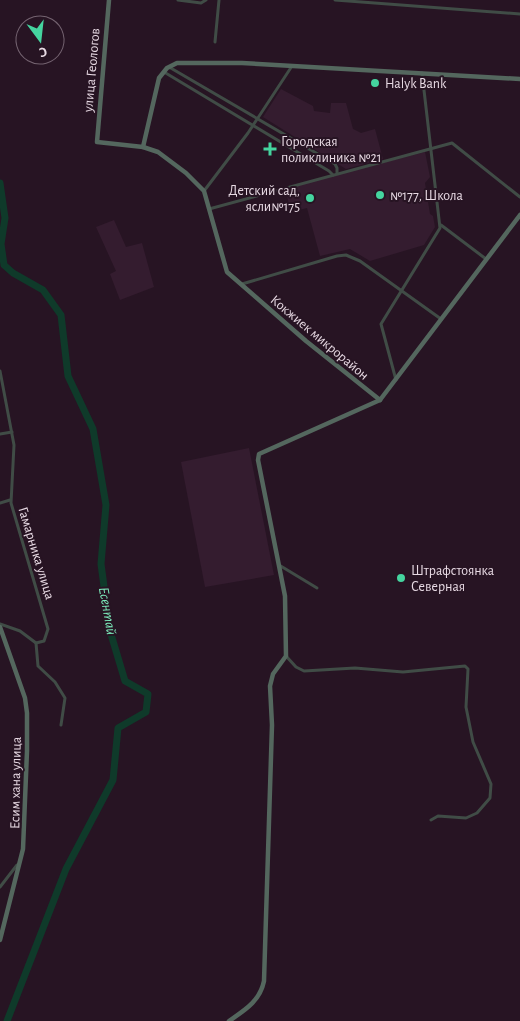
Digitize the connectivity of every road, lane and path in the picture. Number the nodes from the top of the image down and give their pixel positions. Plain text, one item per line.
1 (109, 0) edge
2 (178, 0) edge
3 (219, 0) edge
4 (335, 0) edge
5 (430, 0) edge
6 (205, 1) edge
7 (430, 6) junction
8 (520, 14) edge
9 (215, 42) dead end
10 (292, 66) junction
11 (169, 67) junction
12 (164, 72) junction
13 (422, 73) junction
14 (520, 79) edge
15 (258, 118) junction
16 (254, 124) junction
17 (97, 142) joint
18 (143, 147) junction
19 (430, 148) junction
20 (335, 174) junction
21 (204, 192) junction
22 (520, 197) edge
23 (209, 209) junction
24 (520, 215) edge
25 (440, 225) junction
26 (486, 259) junction
27 (240, 285) junction
28 (401, 290) junction
29 (442, 319) junction
30 (0, 371) edge
31 (396, 380) junction
32 (380, 400) junction
33 (12, 432) junction
34 (0, 434) edge
35 (10, 500) junction
36 (0, 503) edge
37 (278, 565) junction
38 (317, 588) dead end
39 (0, 625) edge
40 (36, 643) junction
41 (286, 656) junction
42 (61, 725) dead end
43 (431, 820) dead end
44 (21, 860) junction
45 (0, 887) edge
46 (0, 940) edge
47 (229, 1021) edge

1 - 17 street, улица Геологов
2 - 6 street
3 - 9 street
4 - 7 street
5 - 7 street
7 - 8 street
10 - 11 street
10 - 13 street
10 - 15 street
11 - 12 street
11 - 15 street
12 - 16 street
12 - 18 street
13 - 14 street
13 - 19 street
15 - 16 street
15 - 20 street
16 - 20 street
16 - 21 street
17 - 18 street, Кокжиек микрорайон
18 - 21 street, Кокжиек микрорайон
19 - 20 street
19 - 22 street
19 - 25 street
20 - 23 street
21 - 23 street, Кокжиек микрорайон
23 - 27 street, Кокжиек микрорайон
24 - 26 street
25 - 26 street
25 - 28 street
26 - 29 street
27 - 28 street
27 - 32 street, Кокжиек микрорайон
28 - 29 street
28 - 31 street
29 - 31 street
30 - 33 street, Гамарника улица
31 - 32 street
32 - 37 street
33 - 34 street
33 - 35 street, Гамарника улица
35 - 36 street
35 - 40 street, Гамарника улица
37 - 38 street
37 - 41 street
39 - 40 street
39 - 44 street, Есим хана улица
40 - 42 street
41 - 43 street
41 - 47 street
44 - 45 street
44 - 46 street, Есим хана улица

